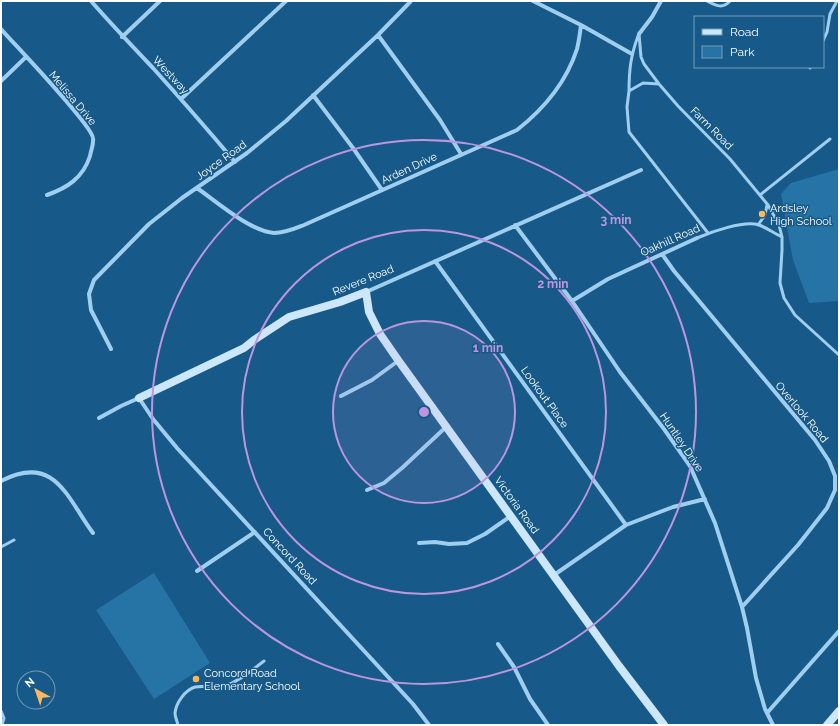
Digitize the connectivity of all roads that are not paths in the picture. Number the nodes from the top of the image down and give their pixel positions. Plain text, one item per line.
1 (91, 1) edge
2 (160, 1) edge
3 (286, 1) edge
4 (411, 1) edge
5 (533, 1) edge
6 (661, 1) edge
7 (707, 1) edge
8 (730, 1) edge
9 (837, 1) edge
10 (581, 25) junction
11 (1, 29) edge
12 (639, 34) junction
13 (378, 35) junction
14 (122, 37) junction
15 (824, 39) edge
16 (632, 54) junction
17 (26, 57) junction
18 (1, 81) edge
19 (660, 84) junction
20 (629, 90) junction
21 (313, 95) junction
22 (181, 99) junction
23 (830, 139) dead end
24 (461, 154) junction
25 (235, 162) junction
26 (641, 170) dead end
27 (197, 188) junction
28 (382, 190) junction
29 (47, 195) dead end
30 (760, 195) junction
31 (768, 204) junction
32 (515, 224) junction
33 (758, 225) junction
34 (708, 234) junction
35 (782, 237) junction
36 (697, 238) joint
37 (662, 254) junction
38 (435, 261) junction
39 (366, 292) junction
40 (572, 301) junction
41 (111, 349) dead end
42 (839, 355) edge
43 (398, 360) junction
44 (341, 396) dead end
45 (139, 398) junction
46 (99, 418) dead end
47 (446, 427) junction
48 (1, 481) edge
49 (367, 490) dead end
50 (705, 499) junction
51 (511, 516) junction
52 (626, 525) junction
53 (255, 532) junction
54 (93, 533) dead end
55 (14, 540) dead end
56 (419, 543) dead end
57 (1, 548) edge
58 (198, 571) dead end
59 (554, 575) junction
60 (742, 607) junction
61 (839, 631) edge
62 (498, 644) dead end
63 (264, 661) dead end
64 (1, 711) edge
65 (839, 711) edge
66 (767, 713) junction
67 (2, 725) edge
68 (178, 725) edge
69 (429, 725) edge
70 (548, 725) edge
71 (664, 725) edge
72 (773, 725) edge
73 (827, 725) edge

1 - 14 street, Westway
2 - 14 street
3 - 22 street
4 - 13 street, Joyce Road
5 - 10 street
6 - 12 street
7 - 8 lane
9 - 15 lane
10 - 16 street
10 - 24 street, Arden Drive
11 - 17 street, Melissa Drive
12 - 16 lane
12 - 19 lane, Farm Road
13 - 21 street, Joyce Road
13 - 24 street
14 - 22 street, Westway
16 - 20 lane
17 - 18 street
17 - 29 street, Melissa Drive
19 - 20 lane
19 - 30 lane, Farm Road
20 - 34 lane
21 - 25 street, Joyce Road
21 - 28 street
22 - 25 street, Westway
23 - 30 lane
24 - 28 street, Arden Drive
25 - 27 street, Joyce Road
26 - 32 street, Revere Road
27 - 28 street, Arden Drive
27 - 41 street, Joyce Road
30 - 31 lane, Farm Road
31 - 33 lane
31 - 35 lane, Farm Road
32 - 38 street, Revere Road
32 - 40 street, Huntley Drive
33 - 34 lane, Oakhill Road
33 - 35 lane, Oakhill Road
34 - 36 lane, Oakhill Road
35 - 42 lane, Farm Road
36 - 37 street, Oakhill Road
37 - 40 street, Oakhill Road
37 - 60 street, Overlook Road
38 - 39 street, Revere Road
38 - 52 street, Lookout Place
39 - 43 street, Victoria Road
39 - 45 street, Revere Road
40 - 50 street, Huntley Drive
43 - 44 street
43 - 47 street, Victoria Road
45 - 46 street, Revere Road
45 - 53 street, Concord Road
47 - 49 street
47 - 51 street, Victoria Road
48 - 54 street
50 - 52 street
50 - 60 street, Huntley Drive
51 - 56 street
51 - 59 street, Victoria Road
52 - 59 street
53 - 58 street
53 - 69 street, Concord Road
55 - 57 lane
59 - 71 street, Victoria Road
60 - 66 street, Huntley Drive
61 - 66 street
62 - 70 street
63 - 68 lane
64 - 67 lane
65 - 73 street
66 - 72 street, Huntley Drive

